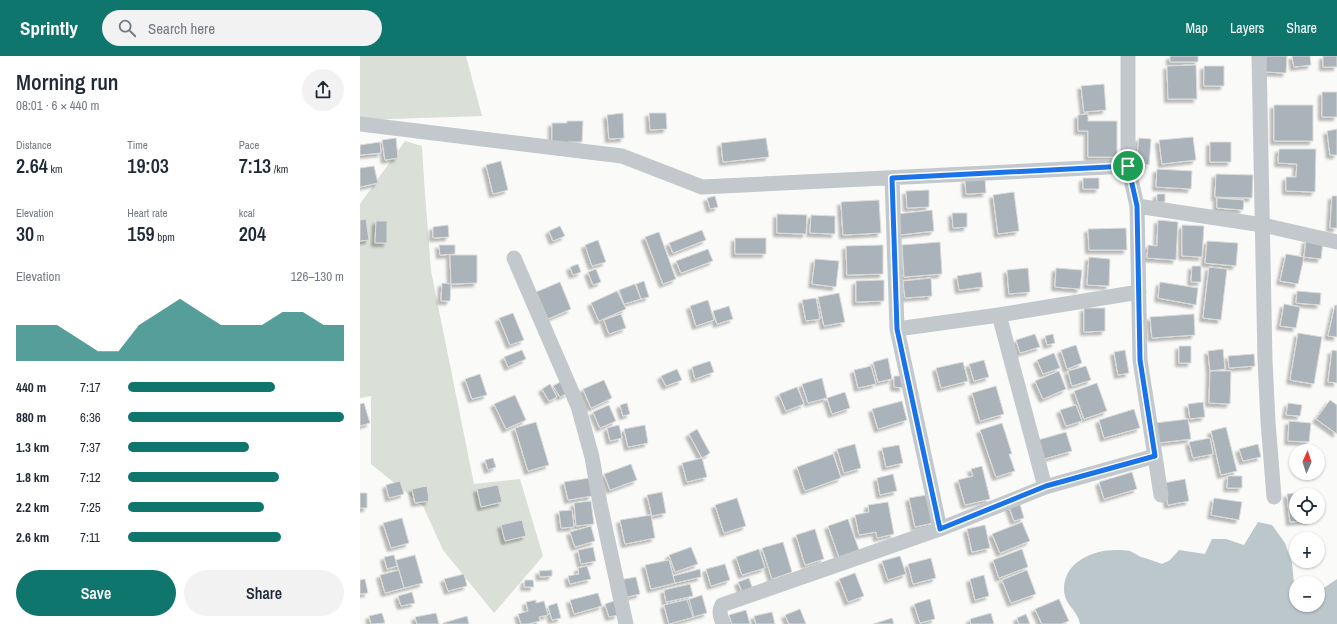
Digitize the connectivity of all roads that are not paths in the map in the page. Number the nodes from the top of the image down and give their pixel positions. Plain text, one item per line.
1 (1128, 56) edge
2 (1260, 56) edge
3 (360, 124) edge
4 (1128, 166) junction
5 (892, 178) junction
6 (1137, 206) junction
7 (1263, 225) junction
8 (1337, 242) edge
9 (514, 258) dead end
10 (1139, 292) junction
11 (999, 315) junction
12 (897, 329) junction
13 (1155, 456) junction
14 (1046, 486) junction
15 (1161, 495) dead end
16 (1274, 497) dead end
17 (940, 529) junction
18 (626, 624) edge
19 (723, 624) edge

1 - 4 street
2 - 7 street
3 - 5 street
4 - 5 street
4 - 6 street
5 - 12 street
6 - 7 street
6 - 10 street
7 - 8 street
7 - 16 street
9 - 18 street
10 - 11 street
10 - 13 street
11 - 12 street
11 - 14 street
12 - 17 street
13 - 14 street
13 - 15 street
14 - 17 street
17 - 19 street

